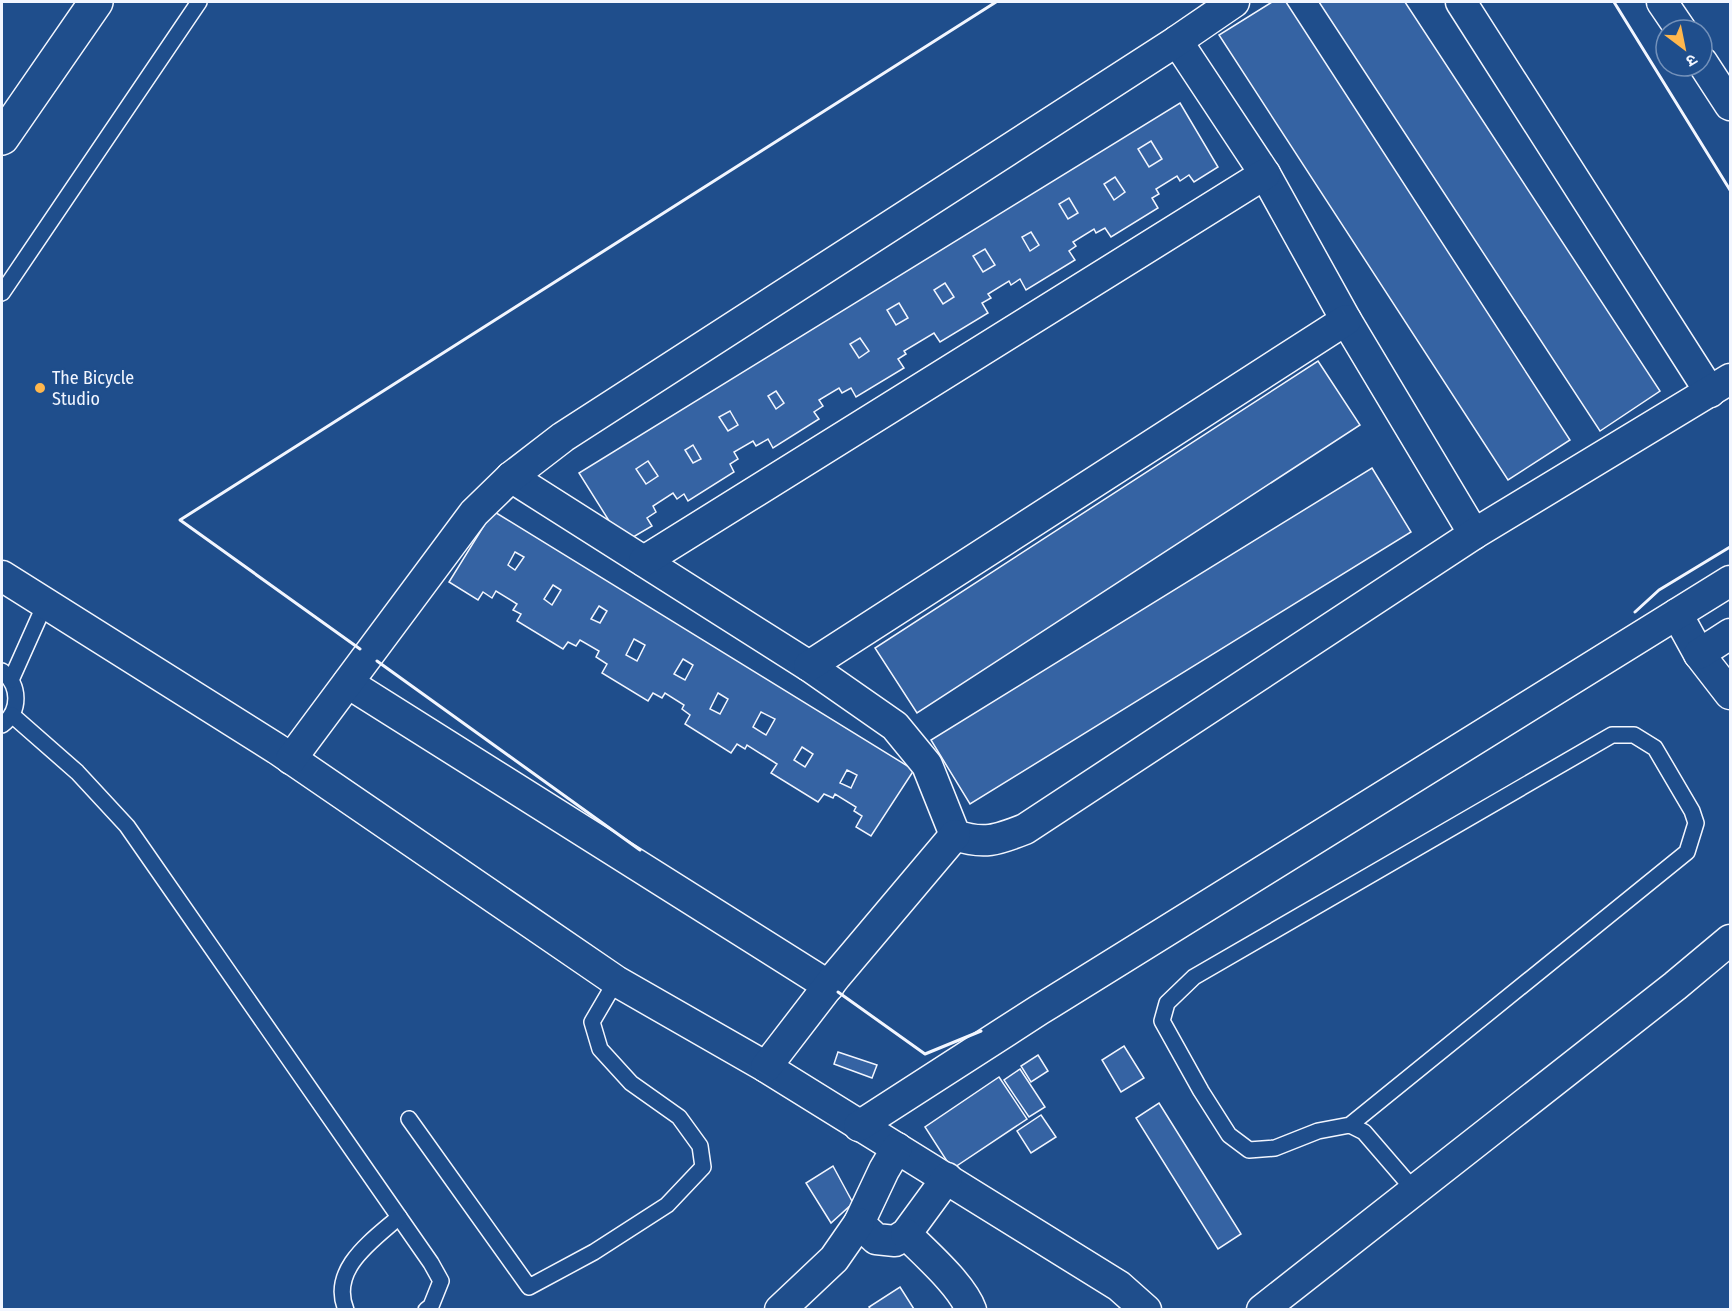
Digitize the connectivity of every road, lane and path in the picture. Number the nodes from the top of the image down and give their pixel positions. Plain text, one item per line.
1 (96, 2) edge
2 (199, 2) edge
3 (1234, 2) edge
4 (1461, 2) edge
5 (1662, 2) edge
6 (1673, 18) edge
7 (1177, 41) junction
8 (1713, 78) edge
9 (1731, 105) edge
10 (2, 138) edge
11 (1265, 174) junction
12 (2, 293) edge
13 (1346, 320) junction
14 (1720, 386) edge
15 (511, 477) junction
16 (1474, 534) junction
17 (644, 561) junction
18 (2, 576) edge
19 (1731, 581) edge
20 (45, 604) junction
21 (1677, 614) junction
22 (1731, 634) edge
23 (1699, 654) junction
24 (809, 666) junction
25 (6, 676) edge
26 (348, 683) junction
27 (1731, 694) edge
28 (7, 720) edge
29 (291, 759) junction
30 (955, 835) junction
31 (1731, 939) edge
32 (616, 981) junction
33 (829, 986) junction
34 (766, 1067) junction
35 (409, 1119) dead end
36 (859, 1125) junction
37 (1350, 1125) junction
38 (897, 1148) junction
39 (947, 1178) junction
40 (1414, 1190) junction
41 (399, 1217) junction
42 (859, 1223) junction
43 (906, 1234) junction
44 (346, 1310) edge
45 (426, 1310) edge
46 (780, 1310) edge
47 (970, 1310) edge
48 (1146, 1310) edge
49 (1262, 1310) edge

1 - 10 street
2 - 12 lane
3 - 7 street
4 - 14 street
5 - 6 street
7 - 11 street
7 - 15 street
8 - 9 street
11 - 13 street
11 - 17 street
13 - 16 street
13 - 24 street
14 - 16 street
15 - 17 street
15 - 26 street
16 - 30 street
17 - 24 street
18 - 20 street
19 - 21 street
20 - 25 lane
20 - 29 street
21 - 23 street
21 - 36 street
22 - 23 street
23 - 27 street
24 - 30 street
25 - 28 lane
26 - 29 street
26 - 33 street
28 - 41 lane
29 - 32 street
30 - 33 street
31 - 40 street
32 - 34 street
32 - 35 lane
33 - 34 street
34 - 36 street
36 - 38 street
37 - 37 lane
37 - 40 lane
38 - 39 street
38 - 42 street
39 - 43 street
39 - 48 street
40 - 49 street
41 - 44 lane
41 - 45 lane
42 - 43 street
42 - 46 street
43 - 47 street

